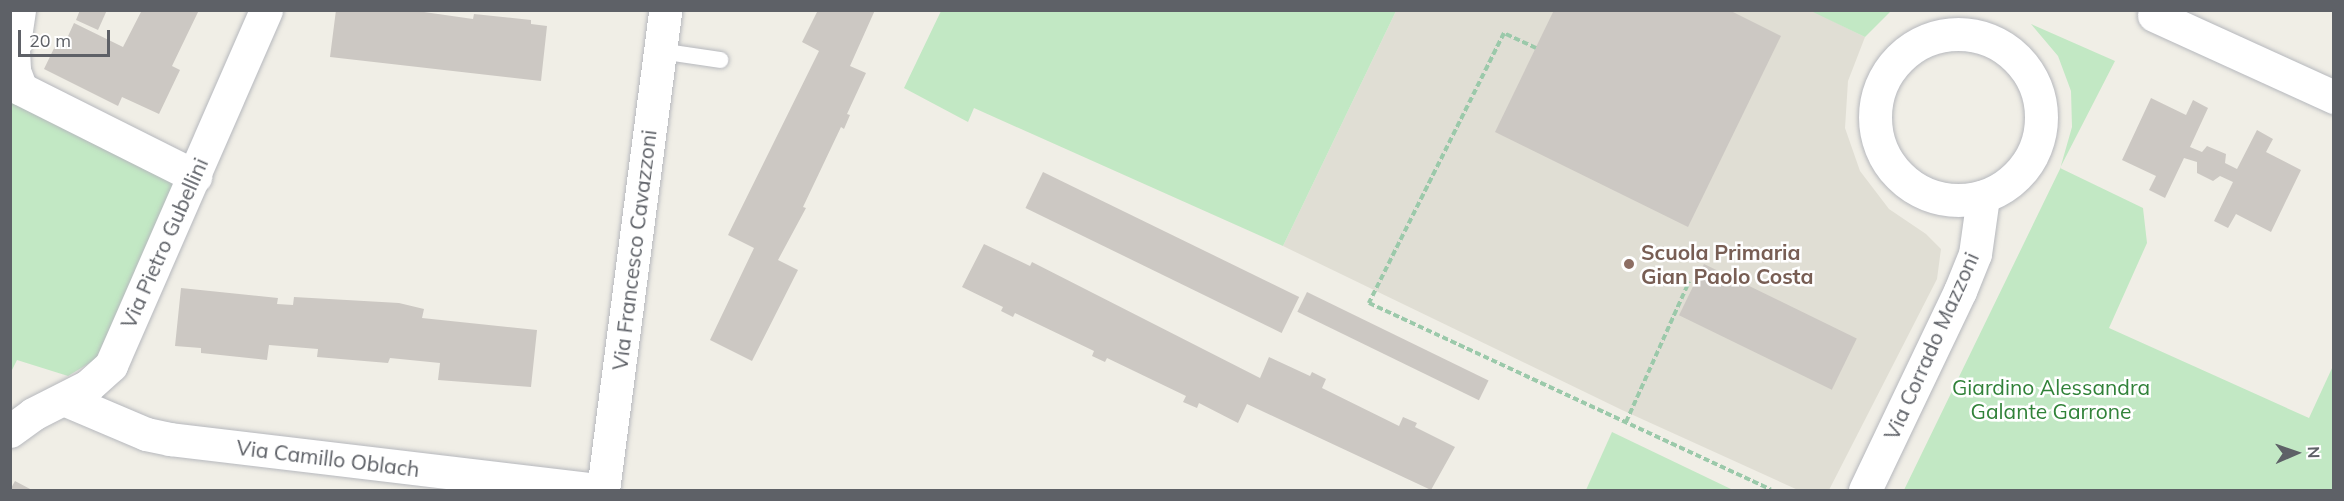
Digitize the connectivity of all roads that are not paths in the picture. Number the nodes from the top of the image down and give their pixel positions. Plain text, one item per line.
1 (19, 10) edge
2 (266, 10) edge
3 (665, 10) edge
4 (2154, 15) dead end
5 (660, 51) junction
6 (720, 60) dead end
7 (2334, 97) edge
8 (195, 176) junction
9 (1983, 197) junction
10 (66, 400) junction
11 (10, 431) edge
12 (597, 490) edge
13 (603, 490) edge
14 (1865, 490) edge

1 - 8 street
2 - 8 street, Via Pietro Gubellini
3 - 5 street, Via Francesco Cavazzoni
4 - 7 street
5 - 6 lane
5 - 13 street, Via Francesco Cavazzoni
8 - 10 street, Via Pietro Gubellini
9 - 9 street
9 - 14 street, Via Corrado Mazzoni
10 - 11 street, Via Pietro Gubellini
10 - 12 street, Via Camillo Oblach

